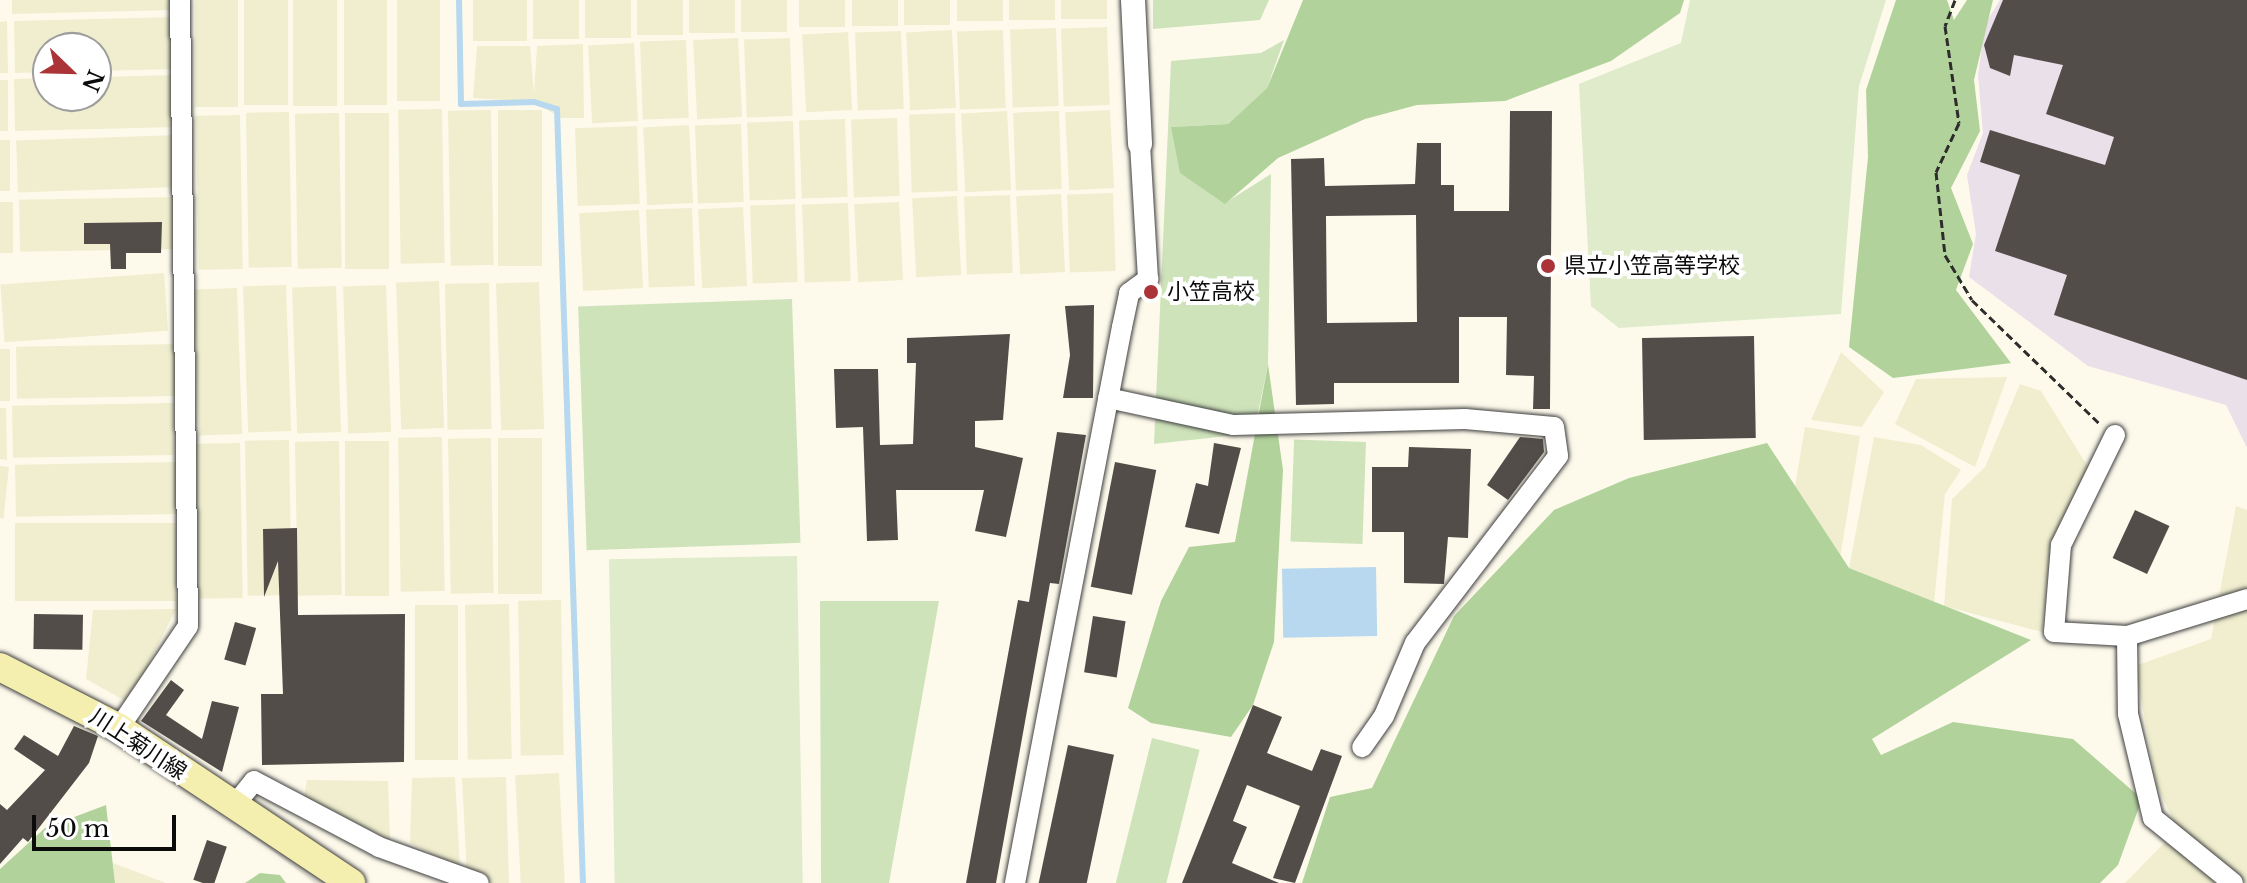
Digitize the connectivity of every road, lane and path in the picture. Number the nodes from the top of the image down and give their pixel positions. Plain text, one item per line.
1 (180, 0) edge
2 (1133, 0) edge
3 (1955, 0) edge
4 (1140, 144) joint
5 (1108, 398) junction
6 (2115, 435) joint
7 (2247, 599) edge
8 (2127, 636) junction
9 (0, 667) edge
10 (119, 728) junction
11 (1362, 747) dead end
12 (233, 807) junction
13 (351, 883) edge
14 (479, 883) edge
15 (1015, 883) edge
16 (2233, 883) edge

1 - 10 street
2 - 4 street
3 - 6 path
4 - 5 street
5 - 11 street
5 - 15 street
6 - 8 street
7 - 8 street
8 - 16 street
9 - 10 main road, 川上菊川線
10 - 12 main road, 川上菊川線
12 - 13 main road, 川上菊川線
12 - 14 street

